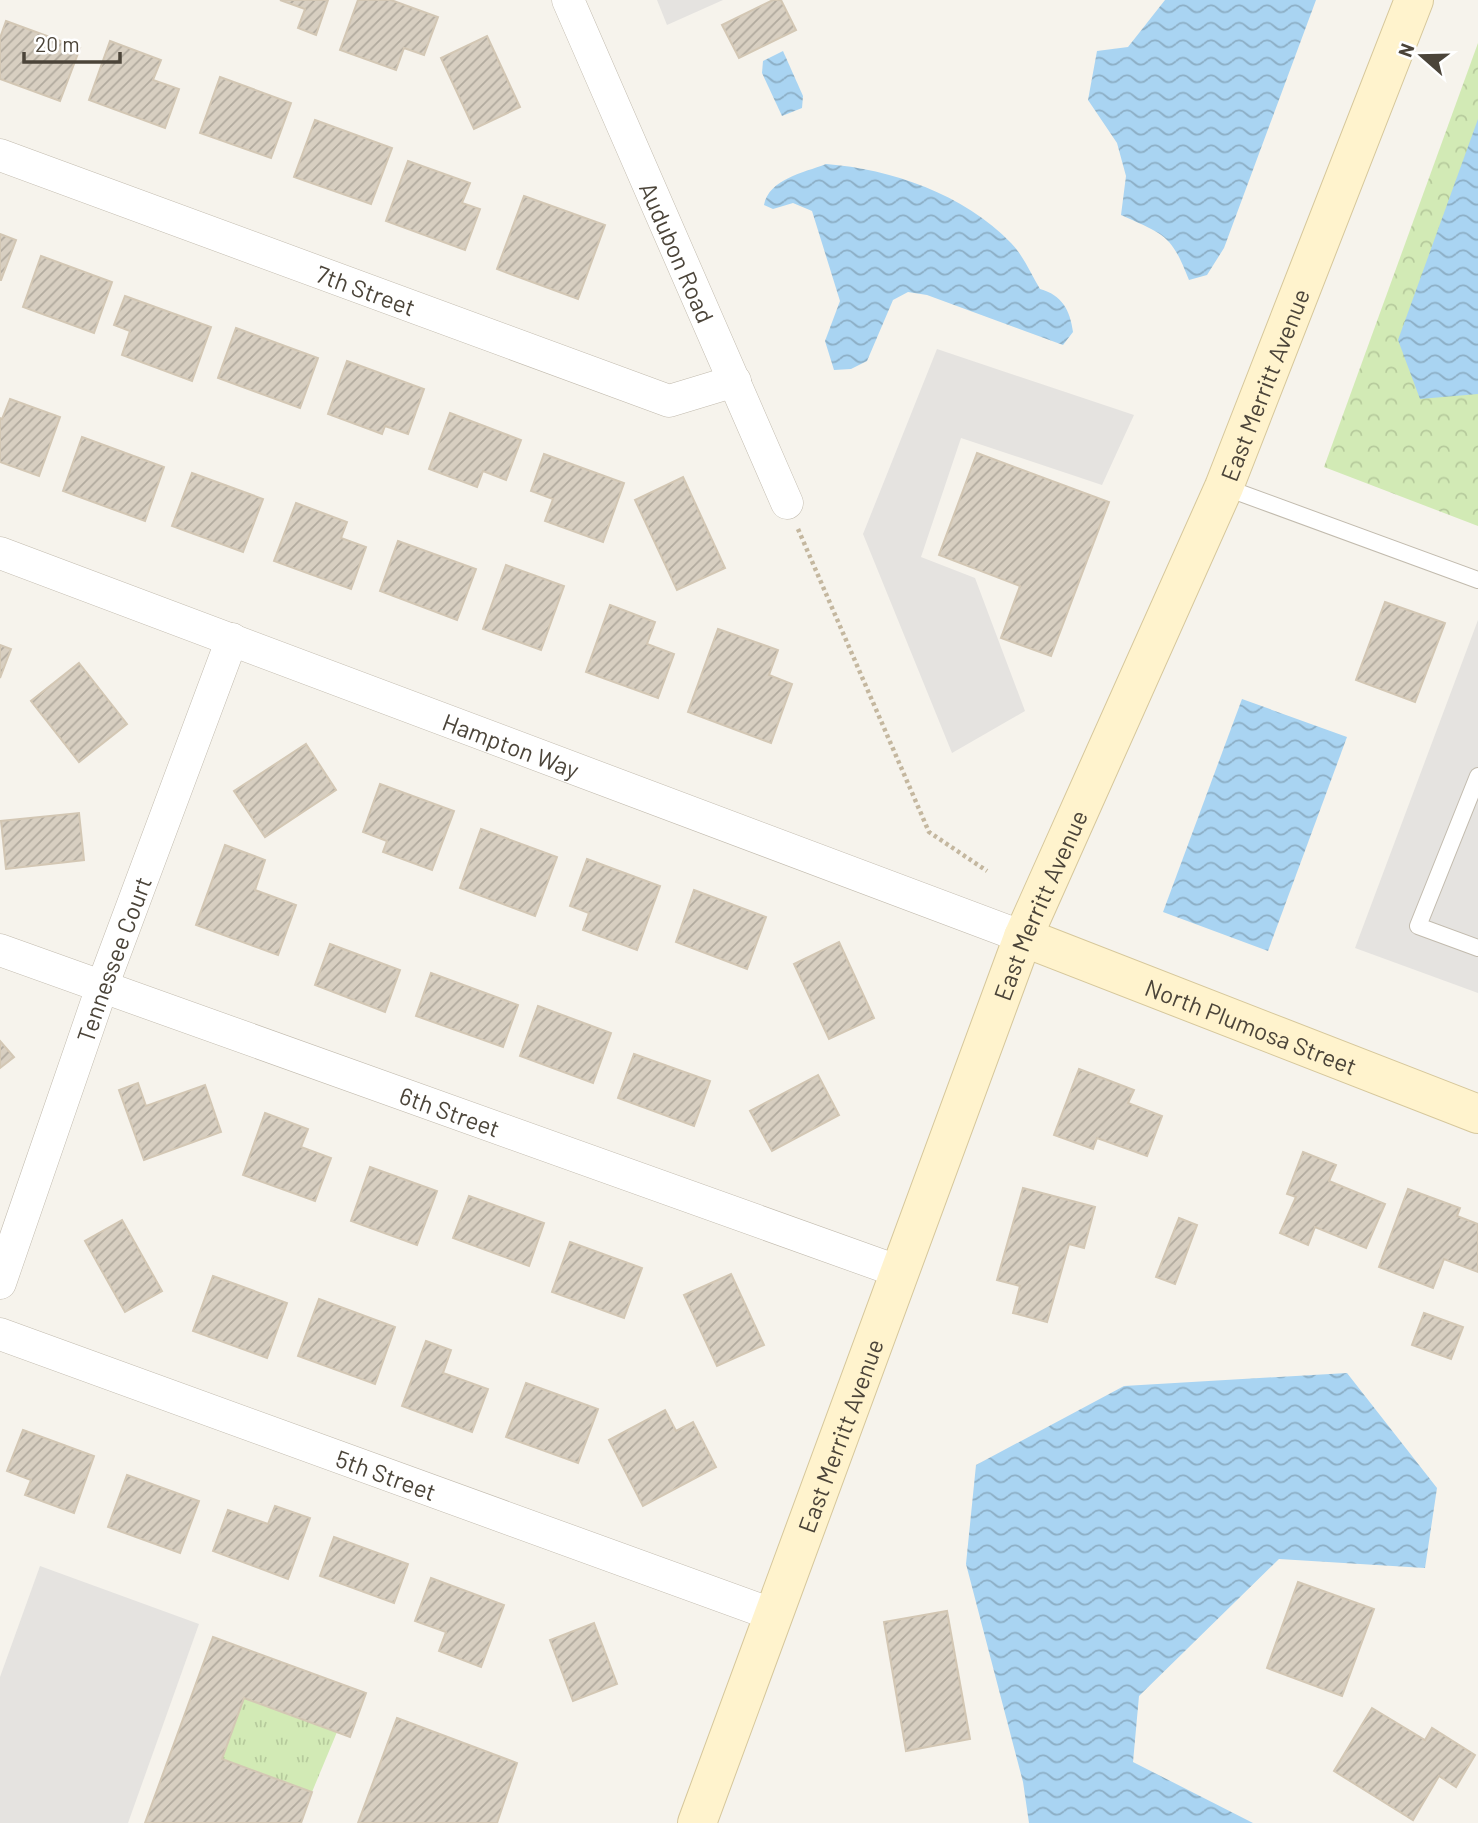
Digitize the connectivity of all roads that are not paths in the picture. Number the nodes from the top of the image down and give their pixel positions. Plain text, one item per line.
1 (568, 0) edge
2 (1415, 0) edge
3 (0, 155) edge
4 (735, 381) junction
5 (1224, 487) junction
6 (787, 503) road end
7 (0, 553) edge
8 (1478, 580) edge
9 (232, 639) junction
10 (1478, 776) edge
11 (1023, 937) junction
12 (1478, 948) edge
13 (0, 950) edge
14 (102, 987) junction
15 (1478, 1114) edge
16 (900, 1272) junction
17 (0, 1283) edge
18 (0, 1334) edge
19 (774, 1615) junction
20 (697, 1823) edge

1 - 4 street, Audubon Road
2 - 5 street, East Merritt Avenue
3 - 4 street, 7th Street
4 - 6 street, Audubon Road
5 - 8 lane
5 - 11 street, East Merritt Avenue
7 - 9 street, Hampton Way
9 - 11 street, Hampton Way
9 - 14 street, Tennessee Court
10 - 12 lane
11 - 15 street, North Plumosa Street
11 - 16 street, East Merritt Avenue
13 - 14 street, 6th Street
14 - 16 street, 6th Street
14 - 17 street, Tennessee Court
16 - 19 street, East Merritt Avenue
18 - 19 street, 5th Street
19 - 20 street, East Merritt Avenue

